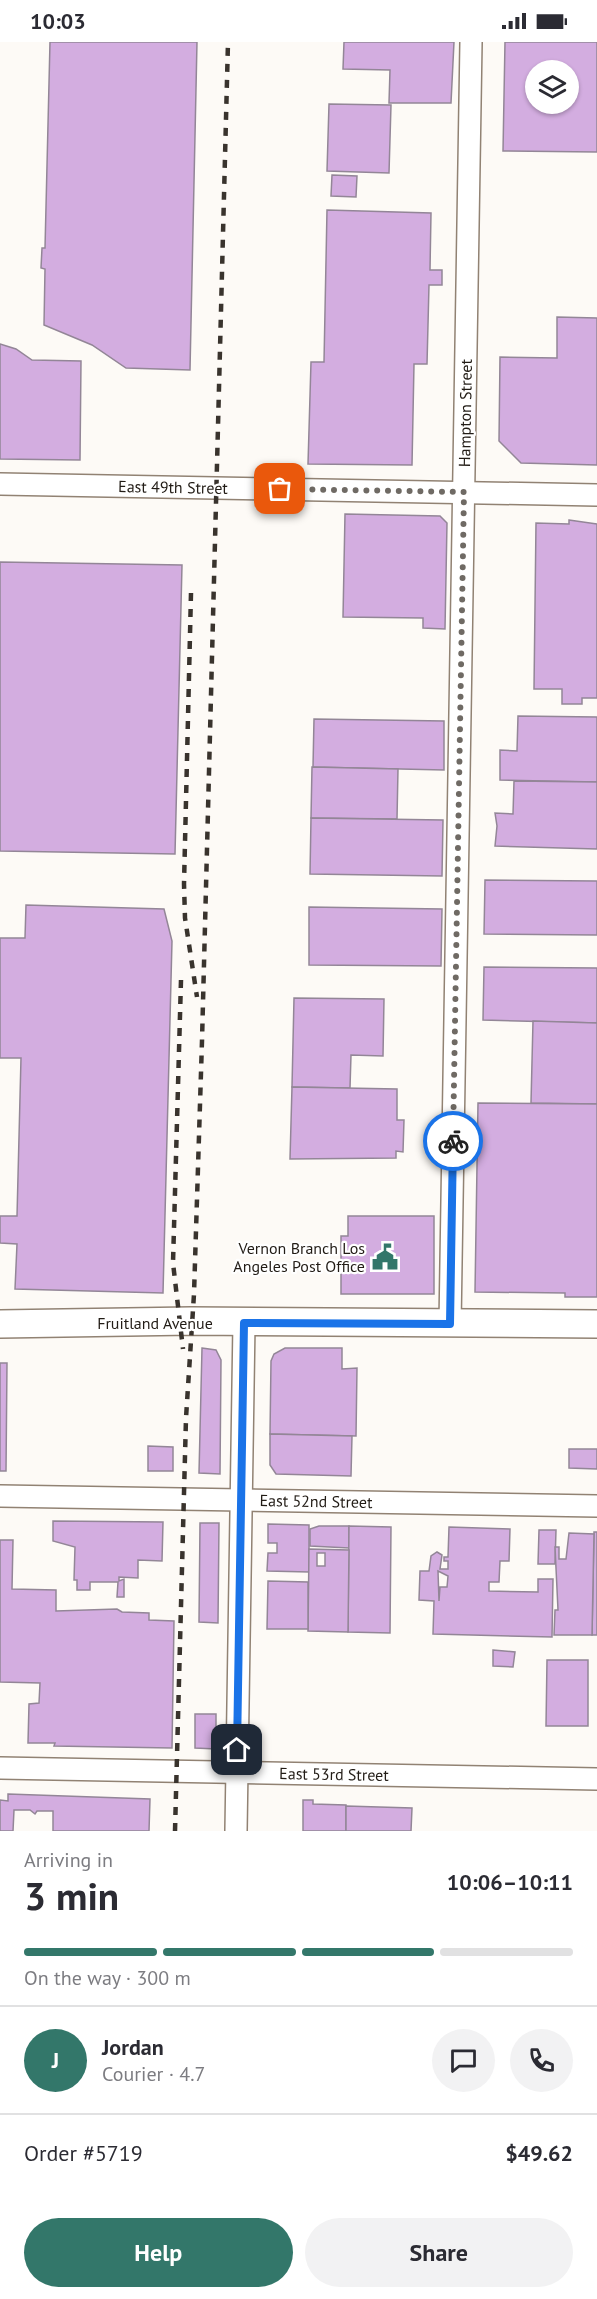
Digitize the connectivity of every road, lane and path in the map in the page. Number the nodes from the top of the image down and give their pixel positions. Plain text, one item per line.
1 (471, 42) edge
2 (0, 484) edge
3 (464, 492) junction
4 (597, 495) edge
5 (244, 1323) junction
6 (0, 1324) edge
7 (450, 1324) junction
8 (597, 1324) edge
9 (0, 1496) edge
10 (241, 1500) junction
11 (597, 1506) edge
12 (0, 1768) edge
13 (237, 1772) junction
14 (597, 1779) edge
15 (236, 1831) edge

1 - 3 street, Hampton Street
2 - 3 street, East 49th Street
3 - 4 street, East 49th Street
3 - 7 street, Hampton Street
5 - 6 street, Fruitland Avenue
5 - 7 street, Fruitland Avenue
5 - 10 street
7 - 8 street, Fruitland Avenue
9 - 10 street, East 52nd Street
10 - 11 street, East 52nd Street
10 - 13 street
12 - 13 street, East 53rd Street
13 - 14 street, East 53rd Street
13 - 15 street

